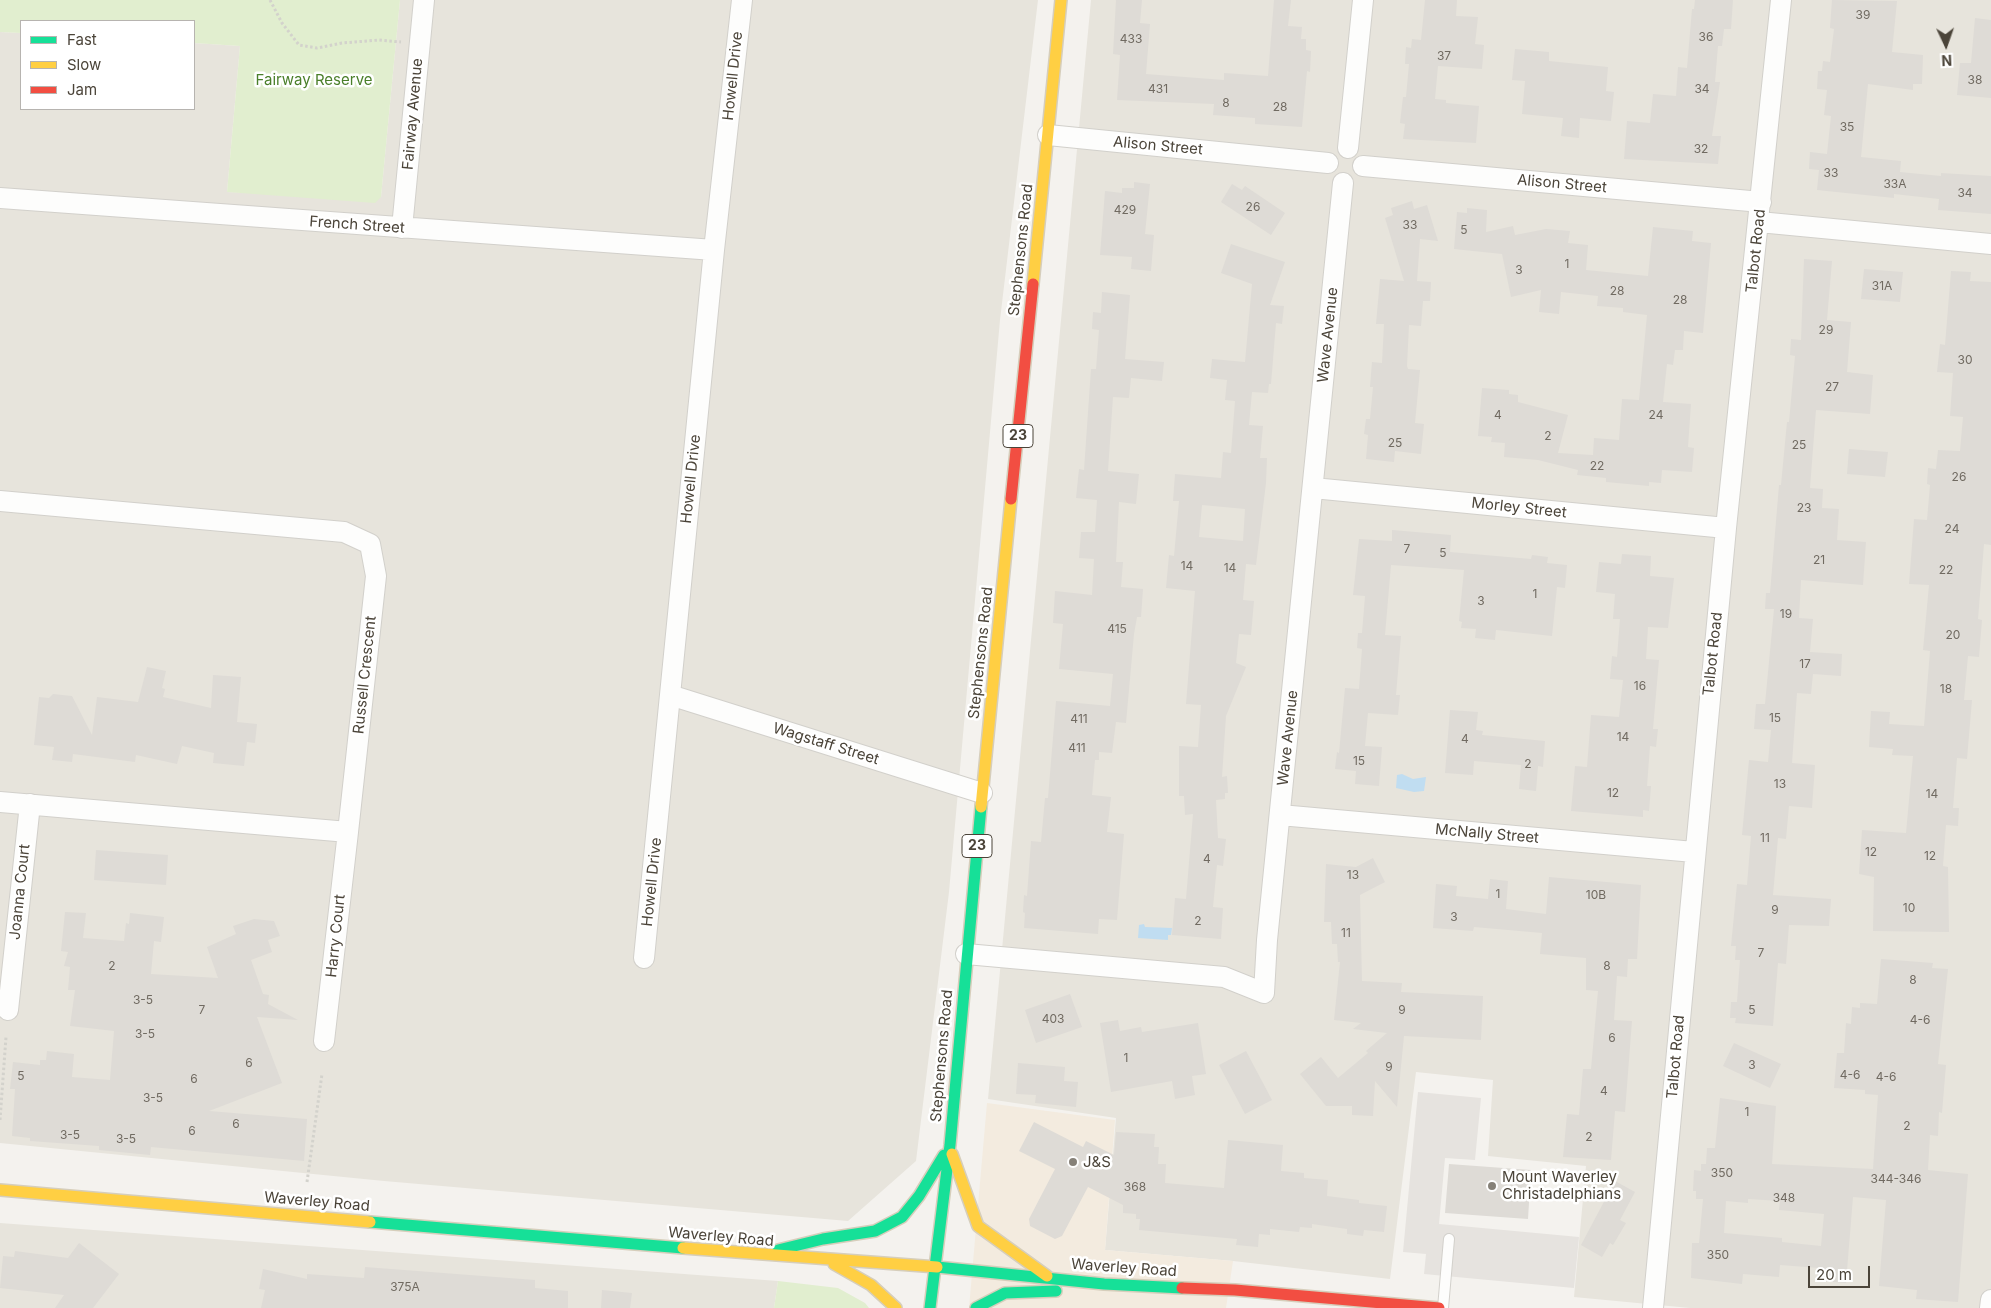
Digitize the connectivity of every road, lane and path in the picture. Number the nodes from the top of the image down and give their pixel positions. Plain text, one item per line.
1 (270, 0) edge
2 (424, 0) edge
3 (742, 0) edge
4 (1062, 0) edge
5 (1363, 0) edge
6 (1781, 0) edge
7 (419, 44) junction
8 (1048, 135) junction
9 (1348, 148) junction
10 (1328, 163) junction
11 (1363, 166) junction
12 (1343, 183) junction
13 (0, 198) edge
14 (1760, 212) junction
15 (402, 228) junction
16 (1991, 244) edge
17 (714, 250) junction
18 (1313, 488) junction
19 (0, 502) edge
20 (1726, 528) junction
21 (670, 695) junction
22 (982, 793) junction
23 (0, 802) edge
24 (30, 804) junction
25 (1280, 815) junction
26 (348, 832) junction
27 (1694, 852) junction
28 (966, 954) junction
29 (644, 958) dead end
30 (8, 1010) dead end
31 (6, 1037) dead end
32 (324, 1040) dead end
33 (322, 1074) dead end
34 (0, 1120) edge
35 (950, 1145) junction
36 (307, 1182) dead end
37 (0, 1190) edge
38 (1450, 1239) dead end
39 (756, 1255) junction
40 (829, 1261) junction
41 (934, 1267) junction
42 (1048, 1277) junction
43 (1104, 1284) junction
44 (1991, 1300) edge
45 (896, 1308) edge
46 (930, 1308) edge
47 (976, 1308) edge
48 (1441, 1308) edge
49 (1653, 1308) edge
50 (1990, 1308) edge

1 - 7 path
2 - 7 street, Fairway Avenue
3 - 17 street, Howell Drive
4 - 8 main road, Stephensons Road / 23
5 - 9 street
6 - 14 street, Talbot Road
7 - 15 street, Fairway Avenue
8 - 10 street, Alison Street
8 - 22 main road, Stephensons Road / 23
9 - 10 street
9 - 11 street
10 - 12 street
11 - 12 street
11 - 14 street, Alison Street
12 - 18 street, Wave Avenue
13 - 15 street, French Street
14 - 16 street, Alison Street
14 - 20 street, Talbot Road
15 - 17 street, French Street
17 - 21 street, Howell Drive
18 - 20 street, Morley Street
18 - 25 street, Wave Avenue
19 - 26 street, Russell Crescent
20 - 27 street, Talbot Road
21 - 22 street, Wagstaff Street
21 - 29 street, Howell Drive
22 - 28 main road, Stephensons Road / 23
23 - 24 street
24 - 26 street
24 - 30 street, Joanna Court
25 - 27 street, McNally Street
25 - 28 street, Wave Avenue
26 - 32 street, Harry Court
27 - 49 street, Talbot Road
28 - 35 main road, Stephensons Road / 23
31 - 34 path
33 - 36 path
35 - 39 main road
35 - 41 main road, Stephensons Road / 23
35 - 42 main road
37 - 39 main road, Waverley Road
38 - 48 lane
39 - 40 main road, Waverley Road
40 - 41 main road, Waverley Road
40 - 45 main road
41 - 42 main road, Waverley Road
41 - 46 main road, Stephensons Road / 23
42 - 43 main road, Waverley Road
43 - 47 main road
43 - 48 main road, Waverley Road
44 - 50 street

